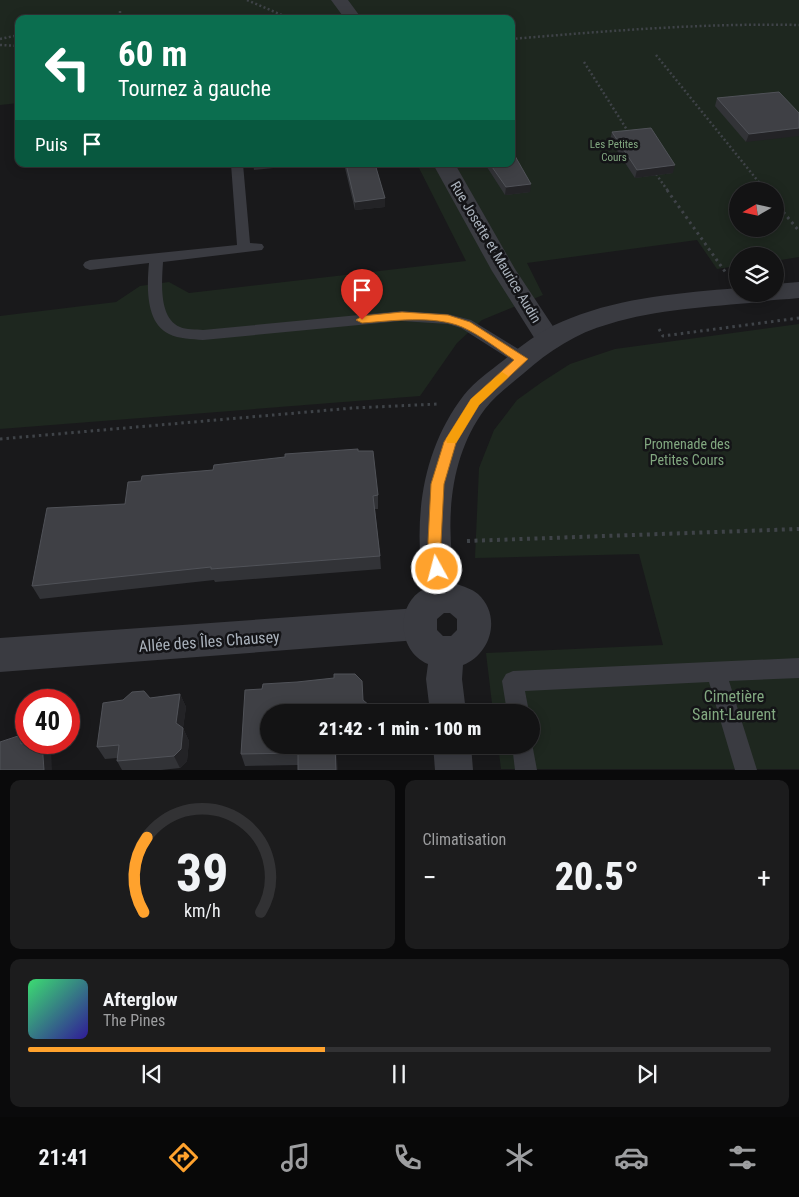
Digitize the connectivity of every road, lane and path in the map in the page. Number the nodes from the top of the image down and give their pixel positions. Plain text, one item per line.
1 (247, 0) edge
2 (339, 0) edge
3 (120, 11) dead end
4 (120, 15) edge
5 (282, 15) edge
6 (351, 15) edge
7 (799, 24) edge
8 (15, 36) edge
9 (0, 39) edge
10 (515, 39) edge
11 (0, 45) edge
12 (15, 46) edge
13 (656, 55) dead end
14 (584, 62) dead end
15 (632, 137) edge
16 (238, 167) edge
17 (446, 167) edge
18 (653, 170) edge
19 (759, 182) edge
20 (784, 213) edge
21 (799, 232) edge
22 (156, 258) junction
23 (90, 265) dead end
24 (726, 274) dead end
25 (799, 290) edge
26 (784, 291) edge
27 (729, 297) edge
28 (646, 306) junction
29 (799, 318) edge
30 (549, 340) junction
31 (522, 359) junction
32 (475, 402) junction
33 (0, 439) edge
34 (799, 529) edge
35 (434, 542) junction
36 (442, 598) junction
37 (418, 624) junction
38 (446, 652) junction
39 (0, 656) edge
40 (799, 668) edge
41 (716, 672) junction
42 (447, 704) edge
43 (517, 704) edge
44 (453, 754) edge
45 (524, 754) edge
46 (454, 770) edge
47 (526, 770) edge
48 (746, 770) edge

1 - 5 path
2 - 6 street
3 - 4 path
7 - 10 path
8 - 9 path
11 - 12 path
13 - 19 path
14 - 15 path
16 - 22 lane
17 - 30 street, Rue Josette et Maurice Audin
18 - 24 path
20 - 21 path
22 - 23 lane
22 - 31 lane
25 - 26 street
27 - 28 street
28 - 29 path
28 - 30 street
30 - 31 street
31 - 32 street
32 - 33 path
32 - 35 street
34 - 35 path
35 - 36 street
36 - 37 street
36 - 38 street
37 - 38 street
37 - 39 street, Allée des Îles Chausey
38 - 42 street
40 - 41 lane
41 - 43 lane
41 - 48 lane
44 - 46 street
45 - 47 lane

